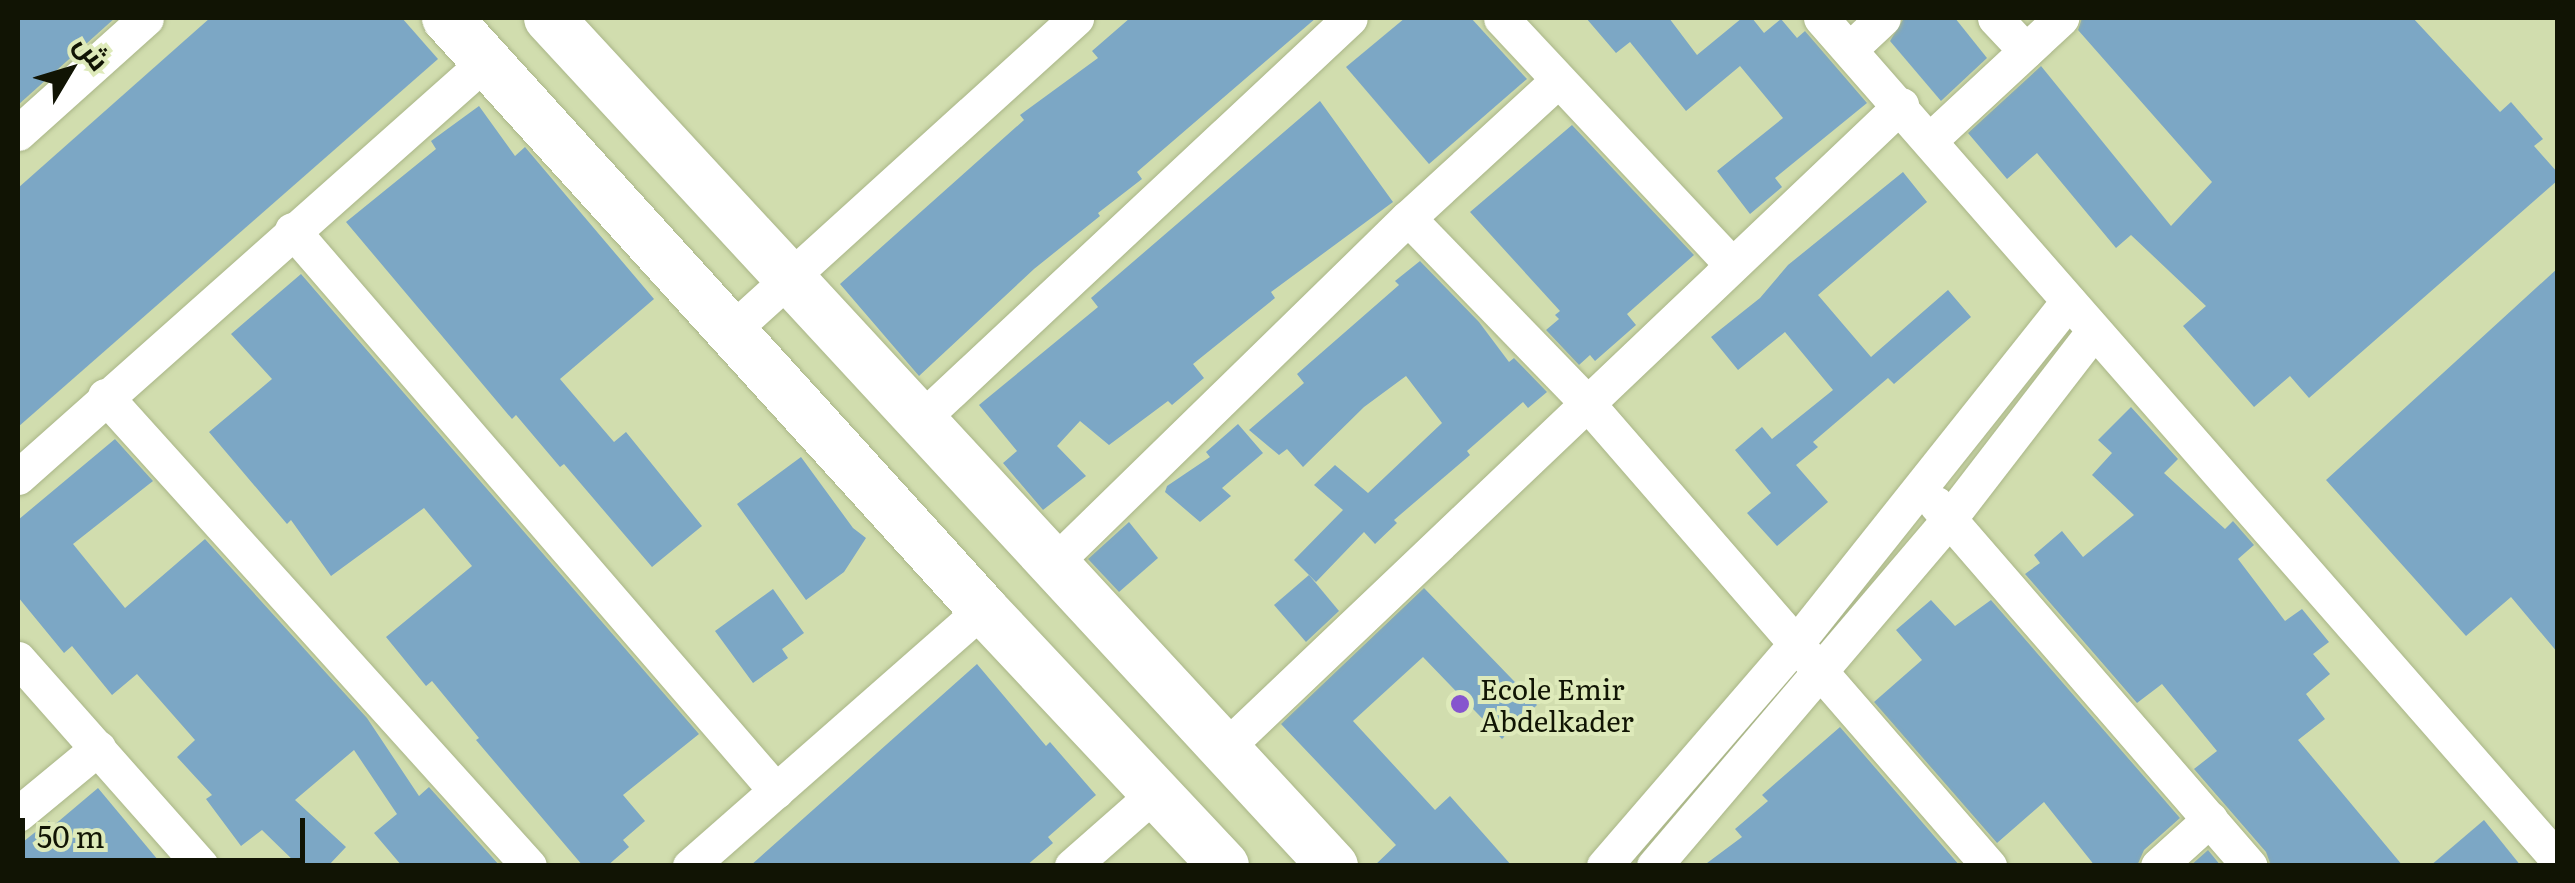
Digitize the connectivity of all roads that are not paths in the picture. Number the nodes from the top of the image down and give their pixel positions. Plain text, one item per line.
1 (146, 18) edge
2 (447, 18) edge
3 (549, 18) edge
4 (1076, 18) edge
5 (1350, 18) edge
6 (1501, 18) edge
7 (1821, 18) edge
8 (1883, 18) edge
9 (1995, 18) edge
10 (2061, 18) edge
11 (1850, 49) junction
12 (2026, 51) junction
13 (486, 61) junction
14 (1557, 81) junction
15 (1901, 105) junction
16 (18, 134) edge
17 (1931, 139) junction
18 (1408, 218) junction
19 (292, 230) junction
20 (1730, 263) junction
21 (788, 280) junction
22 (2068, 301) junction
23 (730, 331) junction
24 (2094, 331) junction
25 (105, 396) junction
26 (1586, 402) junction
27 (918, 422) junction
28 (18, 477) edge
29 (1920, 487) junction
30 (1949, 518) junction
31 (1052, 565) junction
32 (983, 609) junction
33 (1809, 653) junction
34 (18, 659) edge
35 (98, 748) junction
36 (1223, 750) junction
37 (776, 791) junction
38 (1155, 793) junction
39 (18, 814) edge
40 (2210, 819) junction
41 (2557, 863) edge
42 (1655, 865) edge
43 (202, 866) edge
44 (529, 866) edge
45 (690, 866) edge
46 (1072, 866) edge
47 (1224, 866) edge
48 (1333, 866) edge
49 (1604, 866) edge
50 (1988, 866) edge
51 (2158, 866) edge
52 (2250, 866) edge

1 - 16 street
2 - 13 street
3 - 21 street
4 - 21 street
5 - 27 street
6 - 14 street
7 - 11 street
8 - 11 street
9 - 12 street
10 - 12 street
11 - 15 street
12 - 17 street
13 - 19 street
13 - 23 street
14 - 18 street
14 - 20 street
15 - 17 street
15 - 20 street
17 - 22 street
18 - 26 street
18 - 31 street
19 - 25 street
19 - 37 street
20 - 26 street
21 - 23 street
21 - 27 street
22 - 24 street
22 - 29 street
23 - 32 street
24 - 30 street
24 - 41 street
25 - 28 street
25 - 44 street
26 - 33 street
26 - 36 street
27 - 31 street
29 - 30 street
29 - 33 street
30 - 33 street
30 - 40 street
31 - 36 street
32 - 37 street
32 - 38 street
33 - 42 street
33 - 49 street
33 - 50 street
34 - 35 street
35 - 39 street
35 - 43 street
36 - 48 street
37 - 45 street
38 - 46 street
38 - 47 street
40 - 51 street
40 - 52 street

